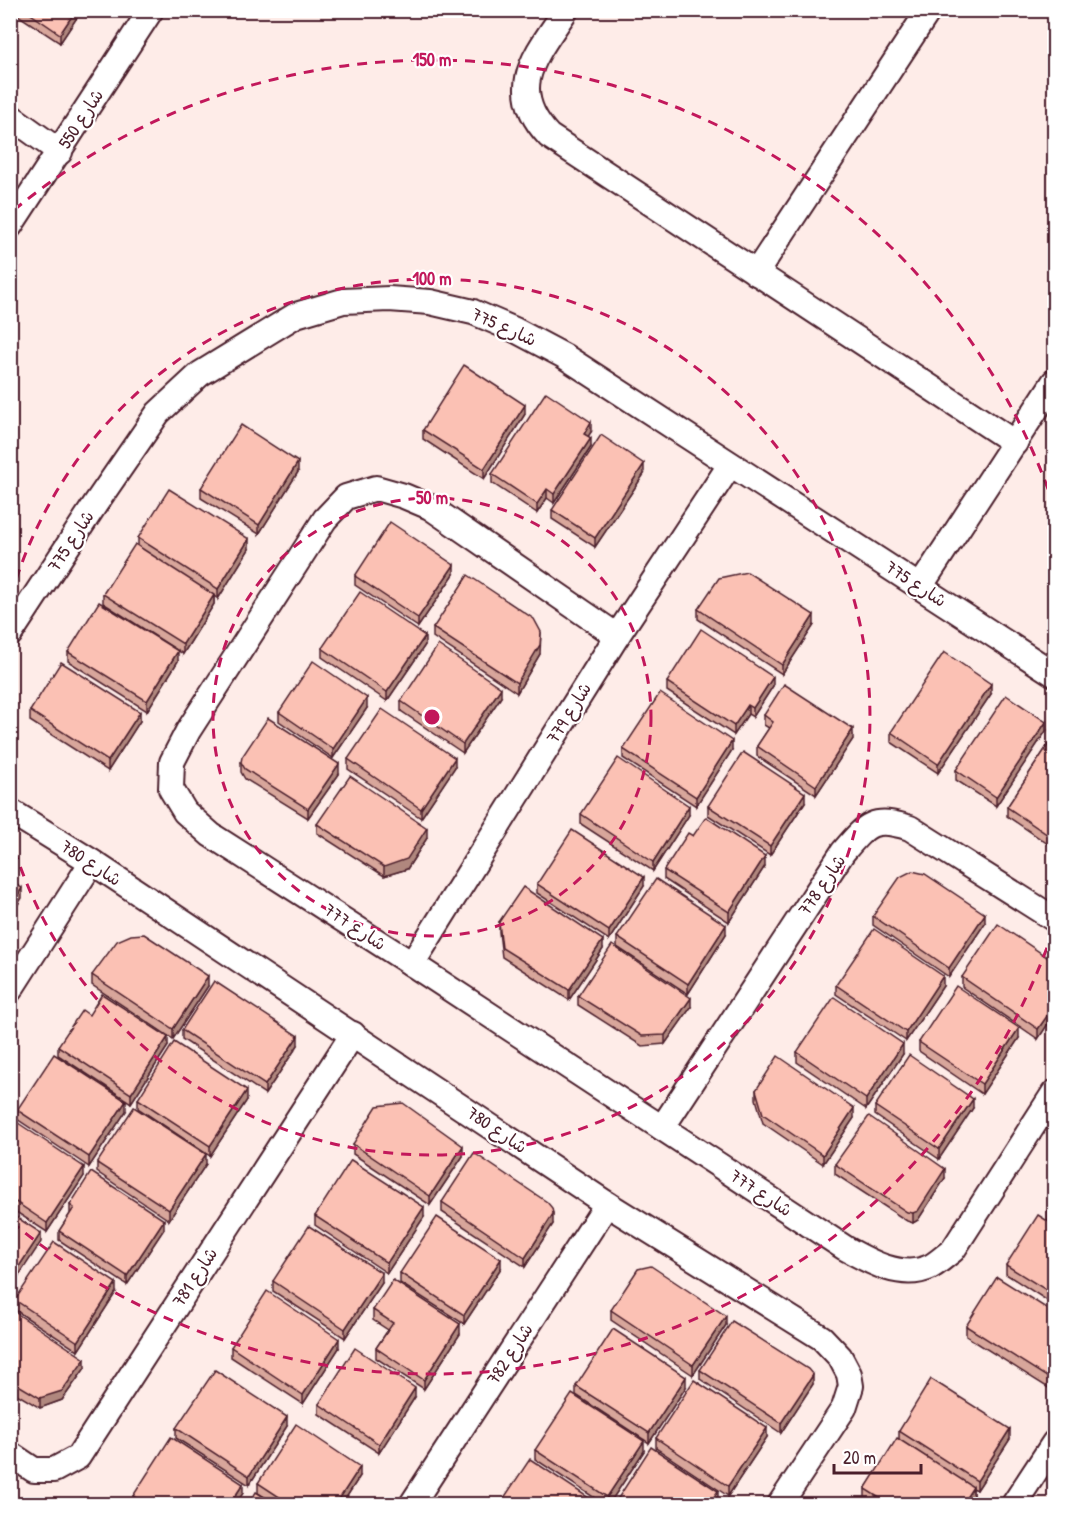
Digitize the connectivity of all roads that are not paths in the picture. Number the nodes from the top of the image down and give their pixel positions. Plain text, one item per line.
1 (151, 10) edge
2 (566, 10) edge
3 (929, 10) edge
4 (10, 116) edge
5 (60, 152) junction
6 (10, 226) edge
7 (756, 273) junction
8 (1054, 382) edge
9 (1015, 443) junction
10 (730, 465) junction
11 (920, 587) junction
12 (10, 634) edge
13 (617, 636) junction
14 (1054, 674) edge
15 (10, 811) edge
16 (92, 862) junction
17 (1054, 919) edge
18 (412, 964) junction
19 (10, 990) edge
20 (353, 1034) junction
21 (1054, 1093) edge
22 (662, 1128) junction
23 (607, 1204) junction
24 (1054, 1443) edge
25 (10, 1454) edge
26 (412, 1504) edge
27 (780, 1504) edge
28 (1014, 1504) edge

1 - 5 street, شارع 550
2 - 7 street
3 - 7 street
4 - 5 street
5 - 6 street, شارع 550
7 - 9 street
8 - 9 street
9 - 11 street
10 - 11 street, شارع 775
10 - 12 street, شارع 775
10 - 13 street, شارع 779
11 - 14 street, شارع 775
13 - 18 street, شارع 779
13 - 18 street, شارع 777
15 - 16 street, شارع 780
16 - 19 street
16 - 20 street, شارع 780
17 - 22 street, شارع 778
18 - 22 street, شارع 777
20 - 23 street, شارع 780
20 - 25 street, شارع 781
21 - 22 street, شارع 777
23 - 26 street, شارع 782
23 - 27 street, شارع 780
24 - 28 street

